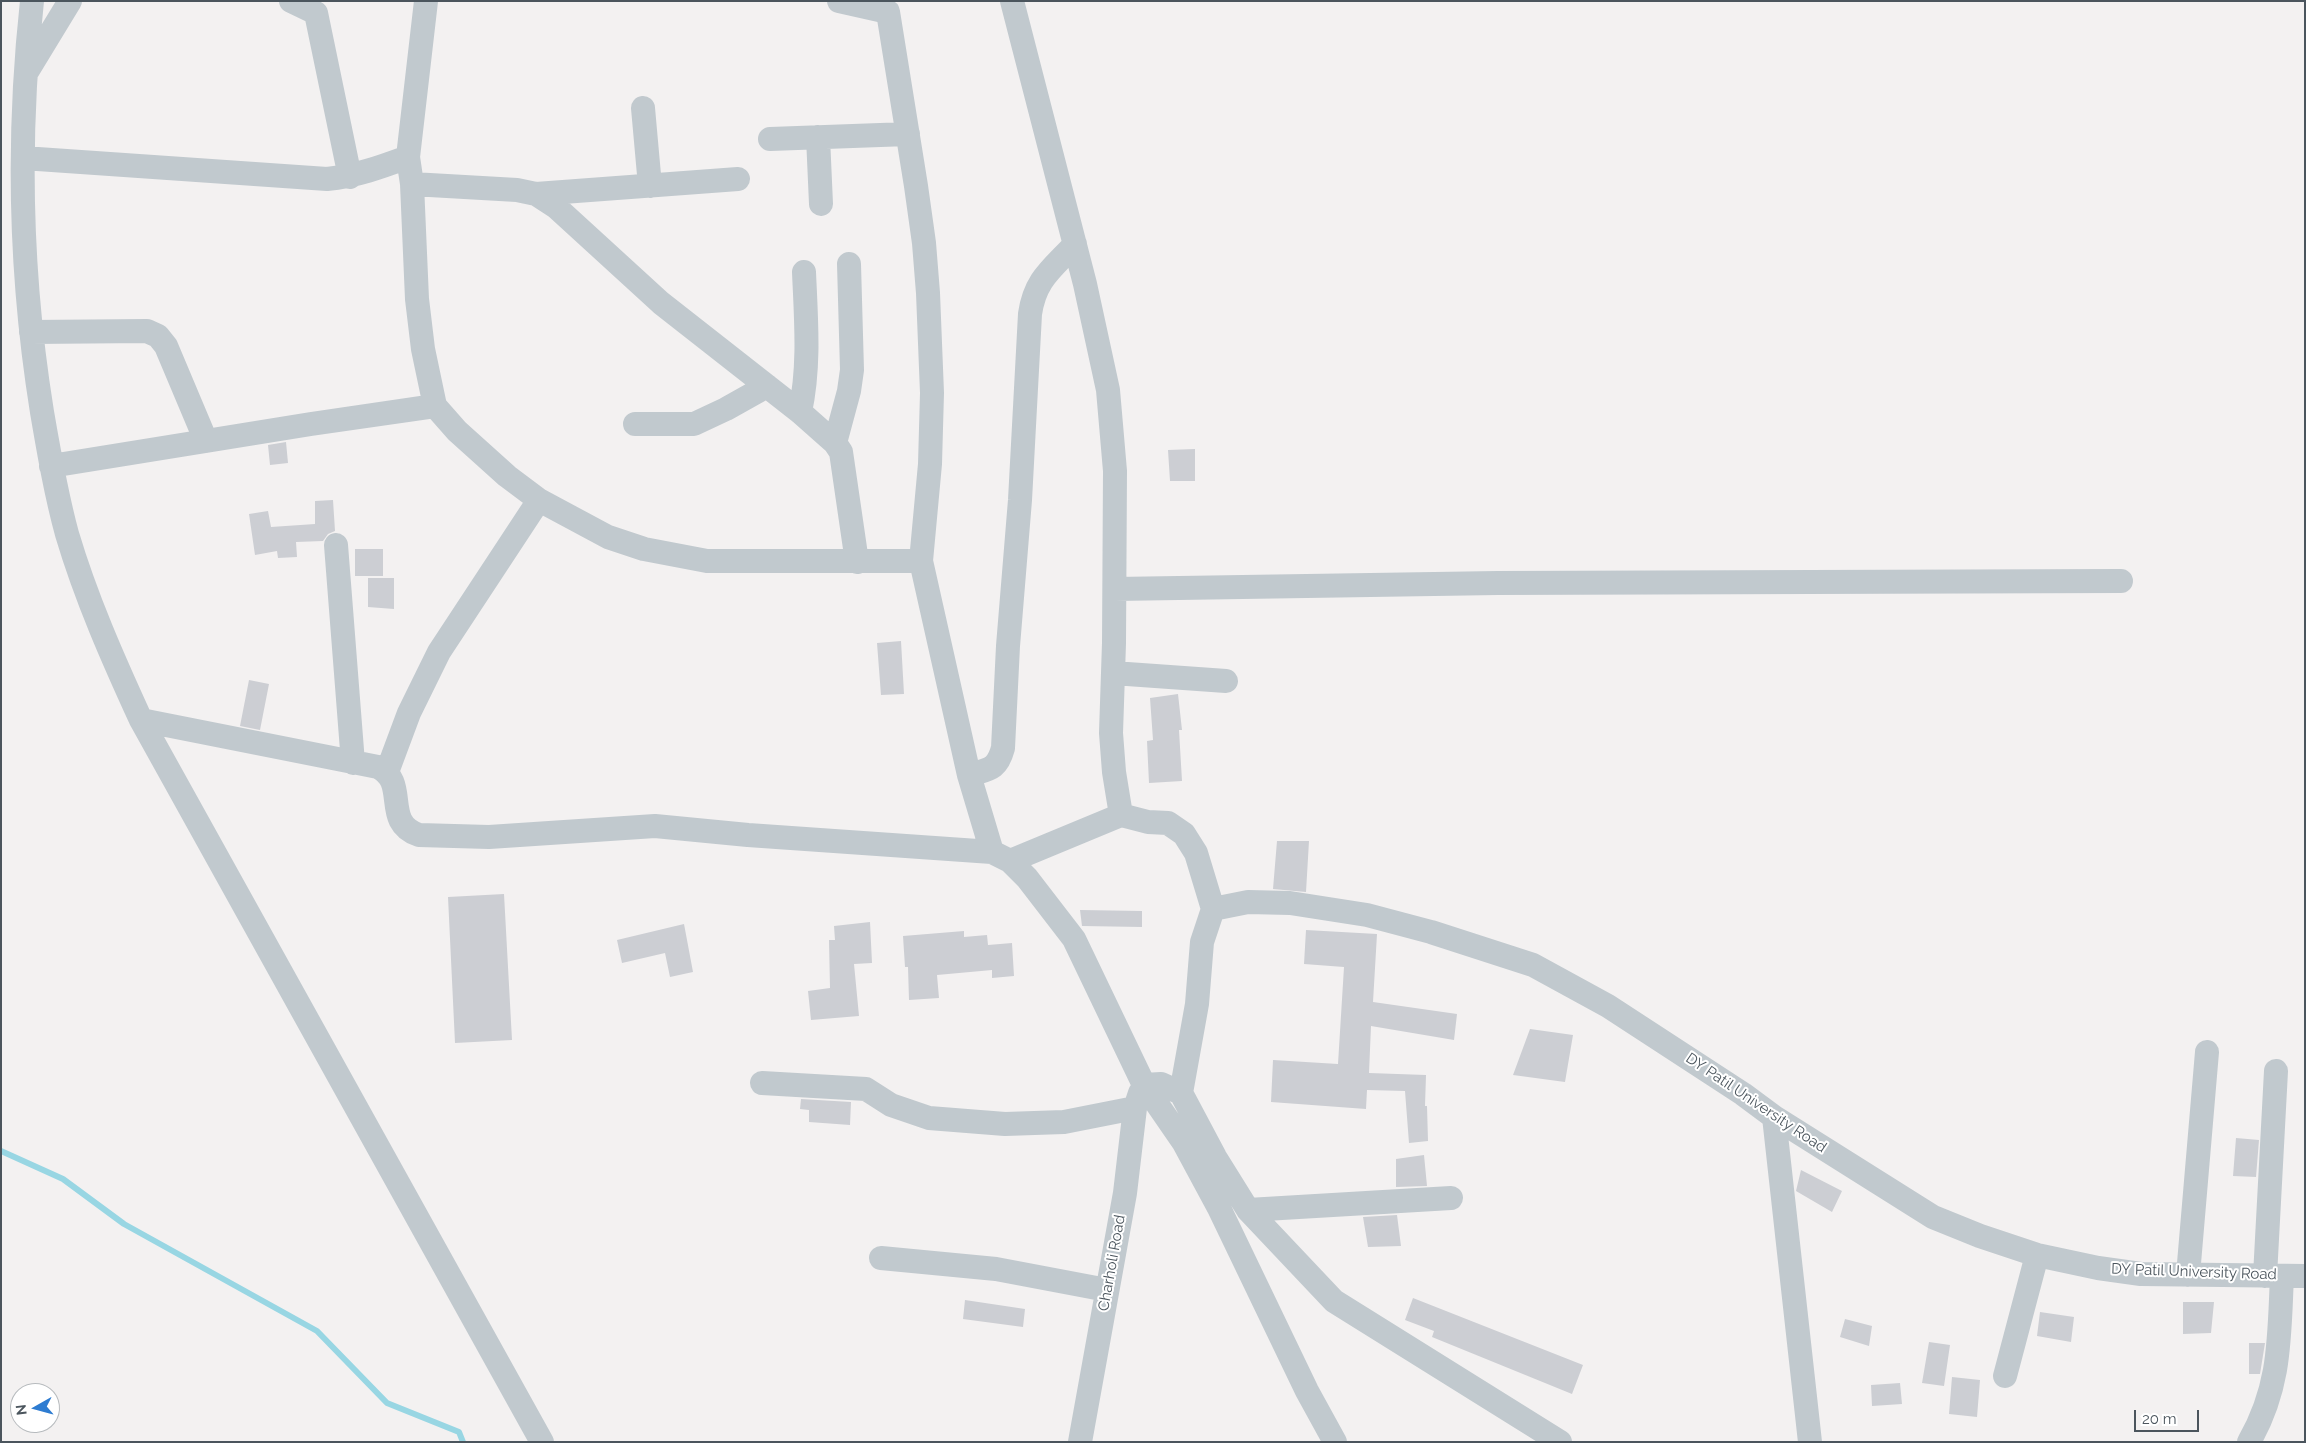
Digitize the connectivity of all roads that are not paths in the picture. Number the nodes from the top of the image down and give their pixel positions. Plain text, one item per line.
1 (32, 1) edge
2 (70, 1) edge
3 (291, 1) edge
4 (426, 1) edge
5 (839, 1) edge
6 (1012, 1) edge
7 (890, 7) edge
8 (27, 72) junction
9 (643, 108) dead end
10 (908, 134) junction
11 (818, 137) junction
12 (770, 139) dead end
13 (408, 157) junction
14 (23, 158) junction
15 (350, 176) junction
16 (738, 179) dead end
17 (412, 184) junction
18 (650, 186) junction
19 (536, 194) junction
20 (821, 204) dead end
21 (1075, 244) junction
22 (849, 264) dead end
23 (804, 272) dead end
24 (30, 332) junction
25 (767, 386) junction
26 (435, 406) junction
27 (800, 412) junction
28 (635, 424) dead end
29 (206, 441) junction
30 (835, 443) junction
31 (51, 466) junction
32 (539, 500) junction
33 (336, 545) dead end
34 (921, 561) junction
35 (857, 562) junction
36 (2121, 581) dead end
37 (1115, 588) junction
38 (1113, 673) junction
39 (1226, 681) dead end
40 (141, 720) junction
41 (353, 763) junction
42 (387, 772) junction
43 (970, 775) junction
44 (1121, 815) junction
45 (1001, 856) junction
46 (1214, 910) junction
47 (2206, 1052) dead end
48 (2276, 1071) dead end
49 (762, 1083) dead end
50 (1144, 1085) junction
51 (1181, 1093) junction
52 (1135, 1108) junction
53 (1774, 1117) junction
54 (1451, 1198) dead end
55 (1248, 1210) junction
56 (2037, 1255) junction
57 (881, 1258) dead end
58 (2188, 1275) junction
59 (2284, 1276) edge
60 (1107, 1290) junction
61 (2005, 1376) dead end
62 (1550, 1439) edge
63 (542, 1442) edge
64 (1080, 1442) edge
65 (1335, 1442) edge
66 (1810, 1442) edge
67 (2249, 1442) edge

1 - 8 street
2 - 8 street
3 - 15 street
4 - 13 street
5 - 7 street
6 - 21 street
7 - 10 street
8 - 14 street
9 - 18 street
10 - 11 street
10 - 34 street
11 - 12 street
11 - 20 street
13 - 15 street
13 - 17 street
14 - 15 street
14 - 24 street
16 - 18 street
17 - 19 street
17 - 26 street
18 - 19 street
19 - 25 street
21 - 37 street
21 - 43 street
22 - 30 street
23 - 27 street
24 - 29 street
24 - 31 street
25 - 27 street
25 - 28 street
26 - 29 street
26 - 32 street
27 - 30 street
29 - 31 street
30 - 35 street
31 - 40 street
32 - 35 street
32 - 42 street
33 - 41 street
34 - 35 street
34 - 43 street
36 - 37 street
37 - 38 street
38 - 39 street
38 - 44 street
40 - 41 street
40 - 63 street
41 - 42 street
42 - 45 street
43 - 45 street
44 - 45 street
44 - 46 street
45 - 50 street
46 - 51 street
46 - 53 street, DY Patil University Road
47 - 58 street
48 - 59 street
49 - 52 street
50 - 51 street
50 - 52 street, Charholi Road
50 - 65 street
51 - 55 street
52 - 60 street, Charholi Road
53 - 56 street, DY Patil University Road
53 - 66 street
54 - 55 street
55 - 62 street
56 - 58 street, DY Patil University Road
56 - 61 street
57 - 60 street
58 - 59 street, DY Patil University Road
59 - 67 street
60 - 64 street, Charholi Road

